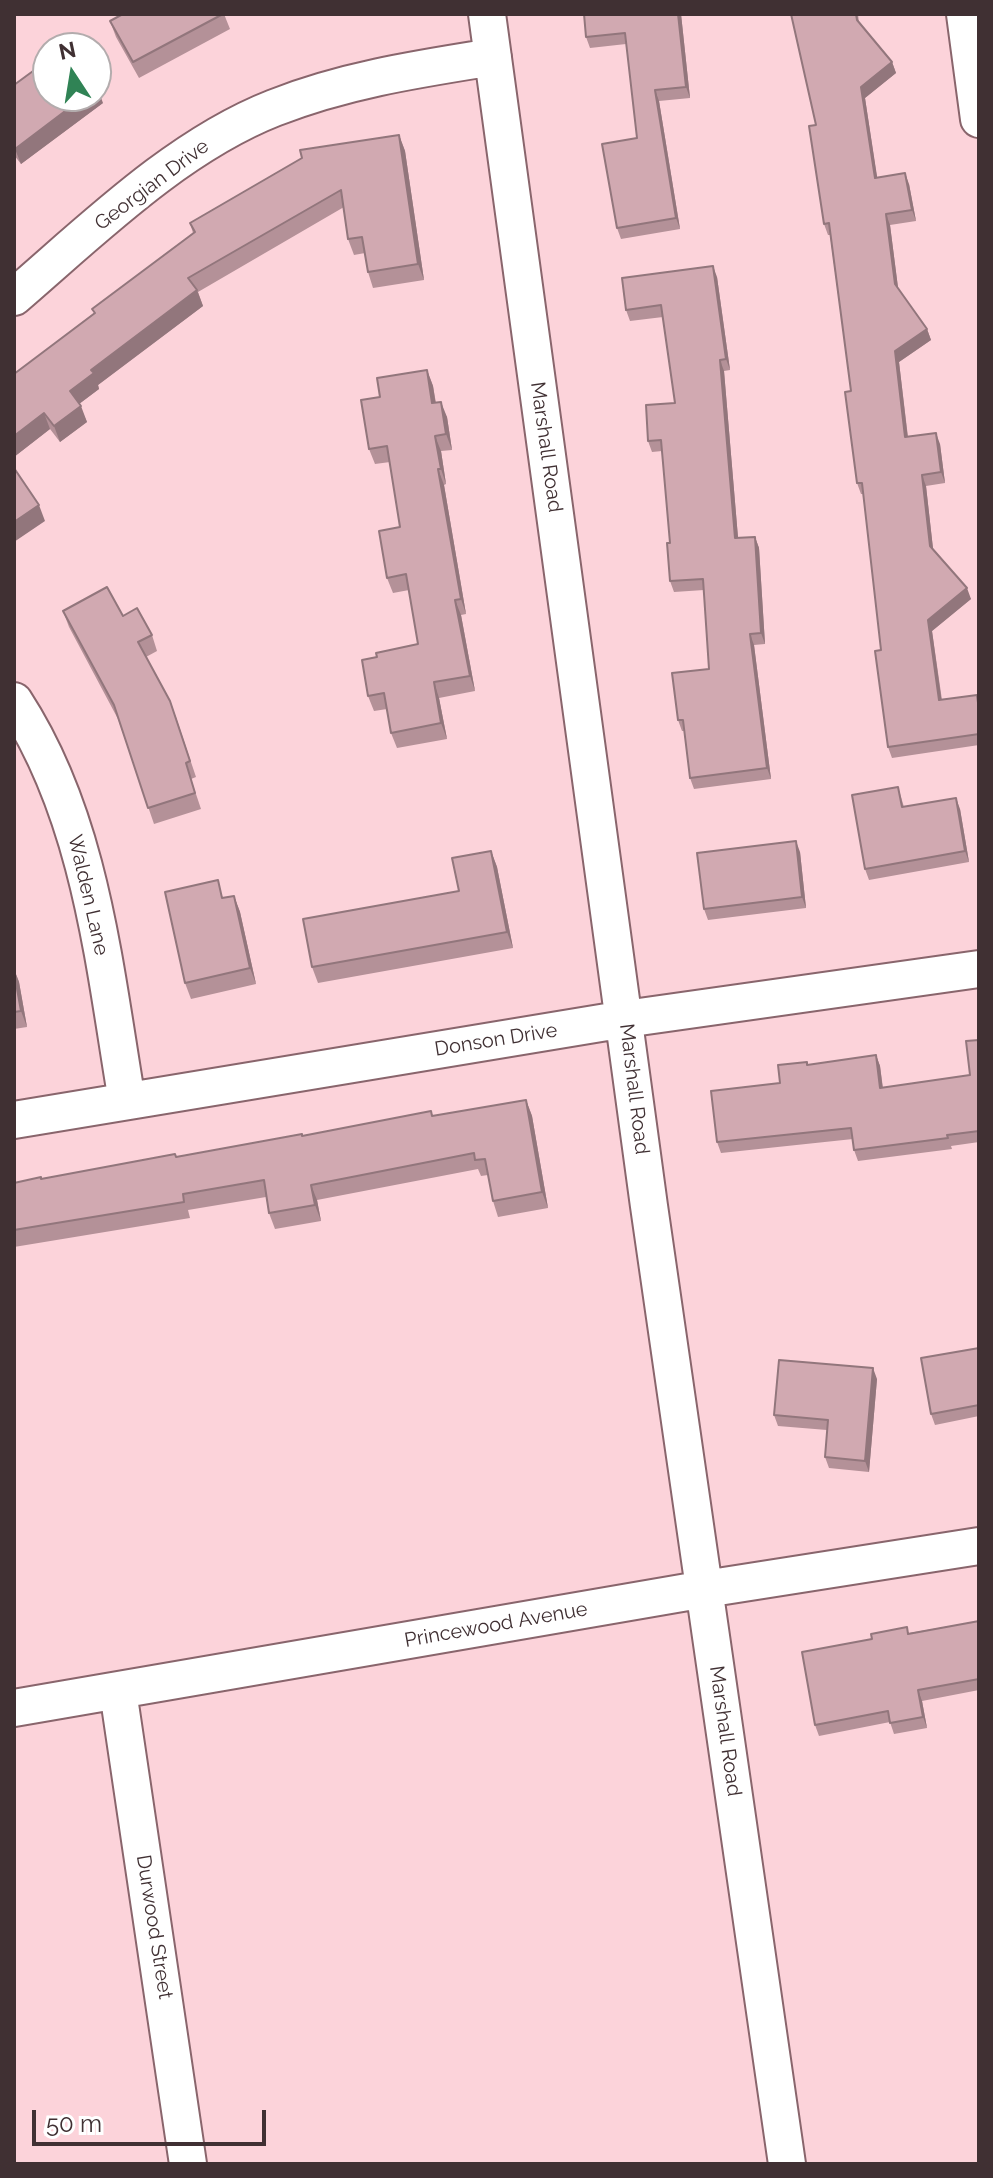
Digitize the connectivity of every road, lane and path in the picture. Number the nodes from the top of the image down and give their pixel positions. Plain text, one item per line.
1 (487, 14) edge
2 (965, 14) edge
3 (493, 57) junction
4 (979, 119) edge
5 (14, 297) edge
6 (14, 701) edge
7 (979, 969) edge
8 (625, 1019) junction
9 (127, 1101) junction
10 (14, 1120) edge
11 (979, 1546) edge
12 (705, 1589) junction
13 (118, 1691) junction
14 (14, 1708) edge
15 (188, 2164) edge
16 (787, 2164) edge

1 - 3 street, Marshall Road
2 - 4 street
3 - 5 street, Georgian Drive
3 - 8 street, Marshall Road
6 - 9 street, Walden Lane
7 - 8 street, Donson Drive
8 - 9 street, Donson Drive
8 - 12 street, Marshall Road
9 - 10 street, Donson Drive
11 - 12 street, Princewood Avenue
12 - 13 street, Princewood Avenue
12 - 16 street, Marshall Road
13 - 14 street, Princewood Avenue
13 - 15 street, Durwood Street

